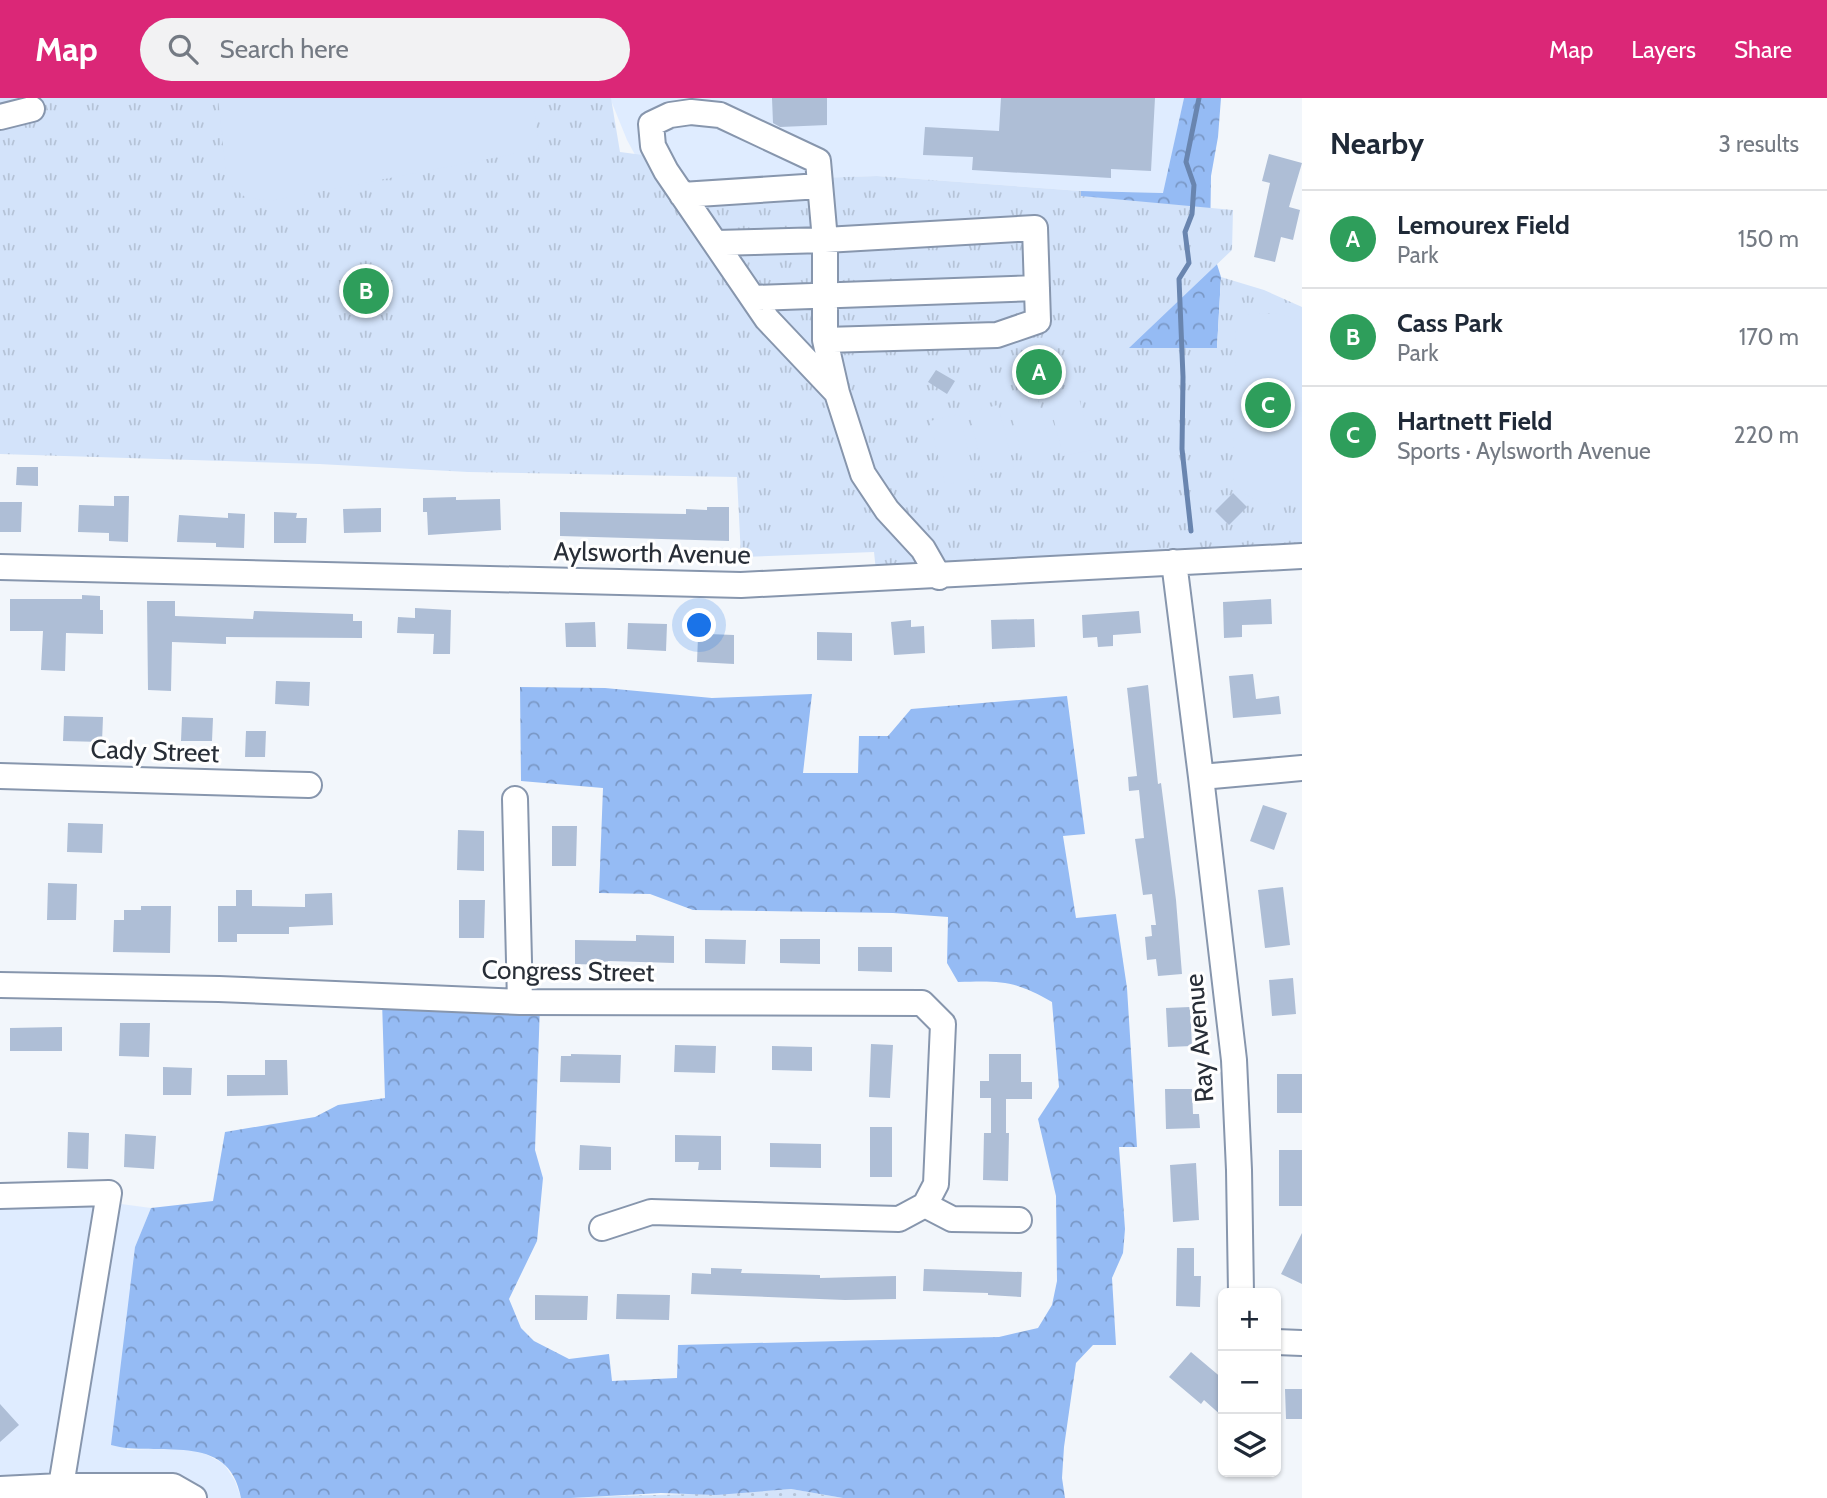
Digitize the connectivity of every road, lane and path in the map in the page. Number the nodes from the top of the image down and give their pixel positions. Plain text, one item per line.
1 (6, 98) edge
2 (0, 107) edge
3 (32, 109) dead end
4 (0, 117) edge
5 (820, 186) junction
6 (682, 195) junction
7 (825, 240) junction
8 (716, 243) junction
9 (1037, 288) junction
10 (826, 296) junction
11 (753, 298) junction
12 (825, 340) junction
13 (837, 393) junction
14 (1302, 556) edge
15 (1174, 562) junction
16 (0, 567) edge
17 (939, 576) junction
18 (1302, 768) edge
19 (0, 776) edge
20 (1201, 777) junction
21 (309, 785) dead end
22 (515, 799) dead end
23 (0, 985) edge
24 (520, 1002) junction
25 (0, 1196) edge
26 (925, 1205) junction
27 (1019, 1220) dead end
28 (602, 1228) dead end
29 (1241, 1288) edge
30 (1281, 1342) edge
31 (1302, 1343) edge
32 (61, 1486) junction
33 (0, 1489) edge
34 (194, 1498) edge

1 - 2 street
3 - 4 street
5 - 6 street
5 - 6 street
5 - 7 street
6 - 8 street
7 - 8 street
7 - 9 street
7 - 10 street
8 - 11 street
9 - 10 street
9 - 12 street
10 - 11 street
10 - 12 street
11 - 13 street
12 - 13 street
13 - 17 street
14 - 15 street, Aylsworth Avenue
15 - 17 street, Aylsworth Avenue
15 - 20 street, Ray Avenue
16 - 17 street, Aylsworth Avenue
18 - 20 street
19 - 21 street, Cady Street
20 - 29 street, Ray Avenue
22 - 24 street
23 - 24 street, Congress Street
24 - 26 street, Congress Street
25 - 32 street
26 - 27 street
26 - 28 street
30 - 31 street
32 - 33 street
32 - 34 street

